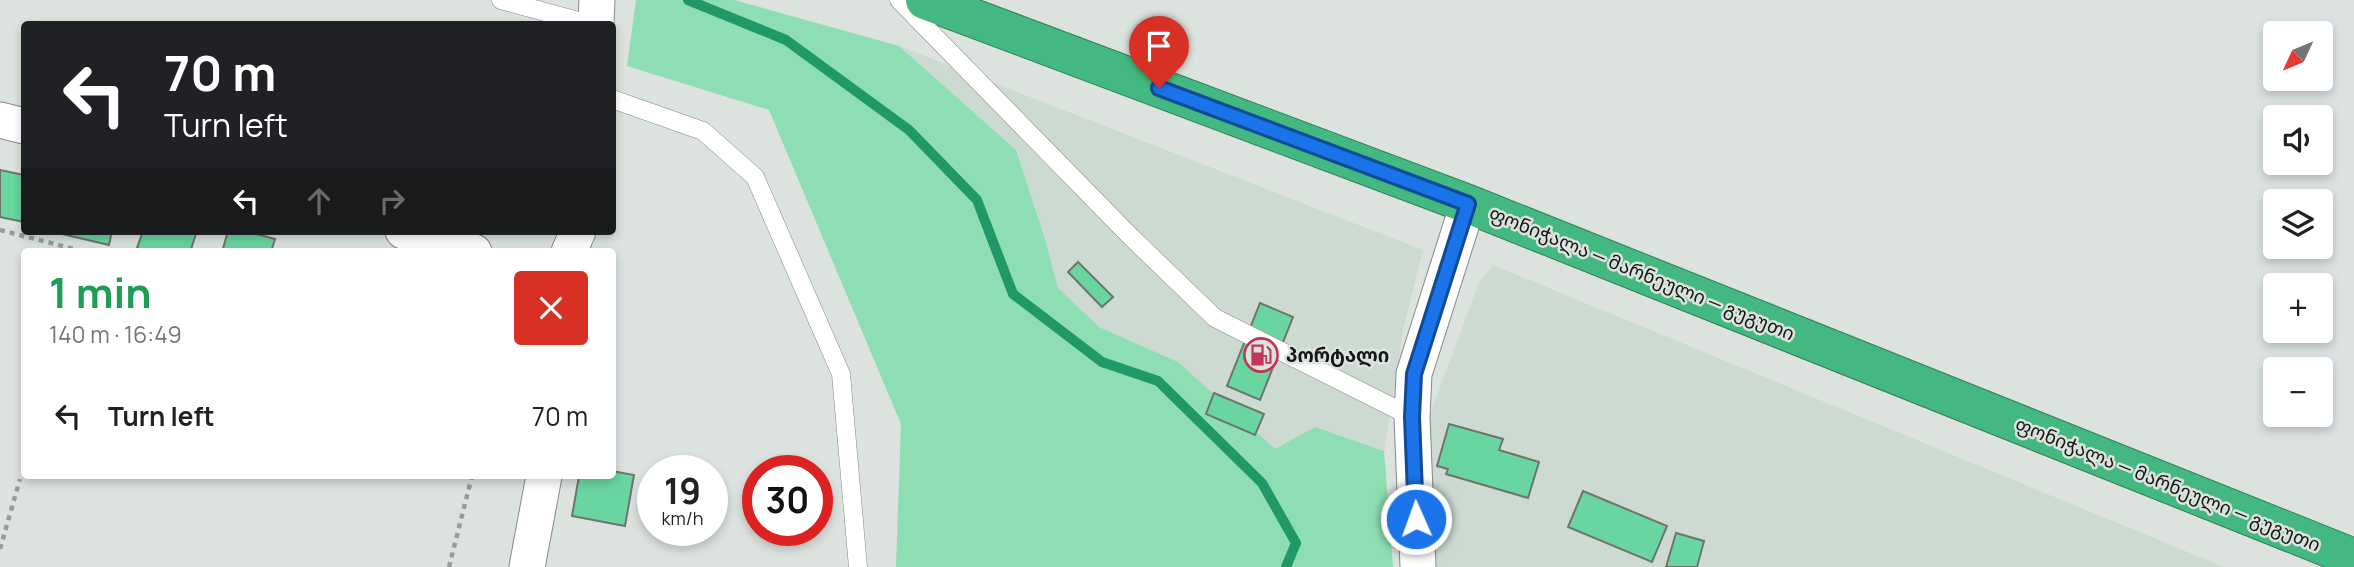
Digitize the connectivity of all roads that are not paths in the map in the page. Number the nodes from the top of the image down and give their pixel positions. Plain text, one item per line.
1 (501, 0) edge
2 (597, 0) edge
3 (899, 0) edge
4 (925, 0) edge
5 (578, 21) edge
6 (596, 21) edge
7 (616, 100) edge
8 (0, 120) edge
9 (21, 125) edge
10 (1468, 204) junction
11 (417, 235) edge
12 (460, 248) edge
13 (1412, 417) junction
14 (543, 479) edge
15 (2354, 558) edge
16 (527, 567) edge
17 (858, 567) edge
18 (1418, 567) edge

1 - 5 lane
2 - 6 street
3 - 13 lane
4 - 10 highway, ფონიჭალა — მარნეული — გუგუთი
7 - 17 lane
8 - 9 street
10 - 13 street
10 - 15 highway, ფონიჭალა — მარნეული — გუგუთი
11 - 12 street
13 - 18 street
14 - 16 street

